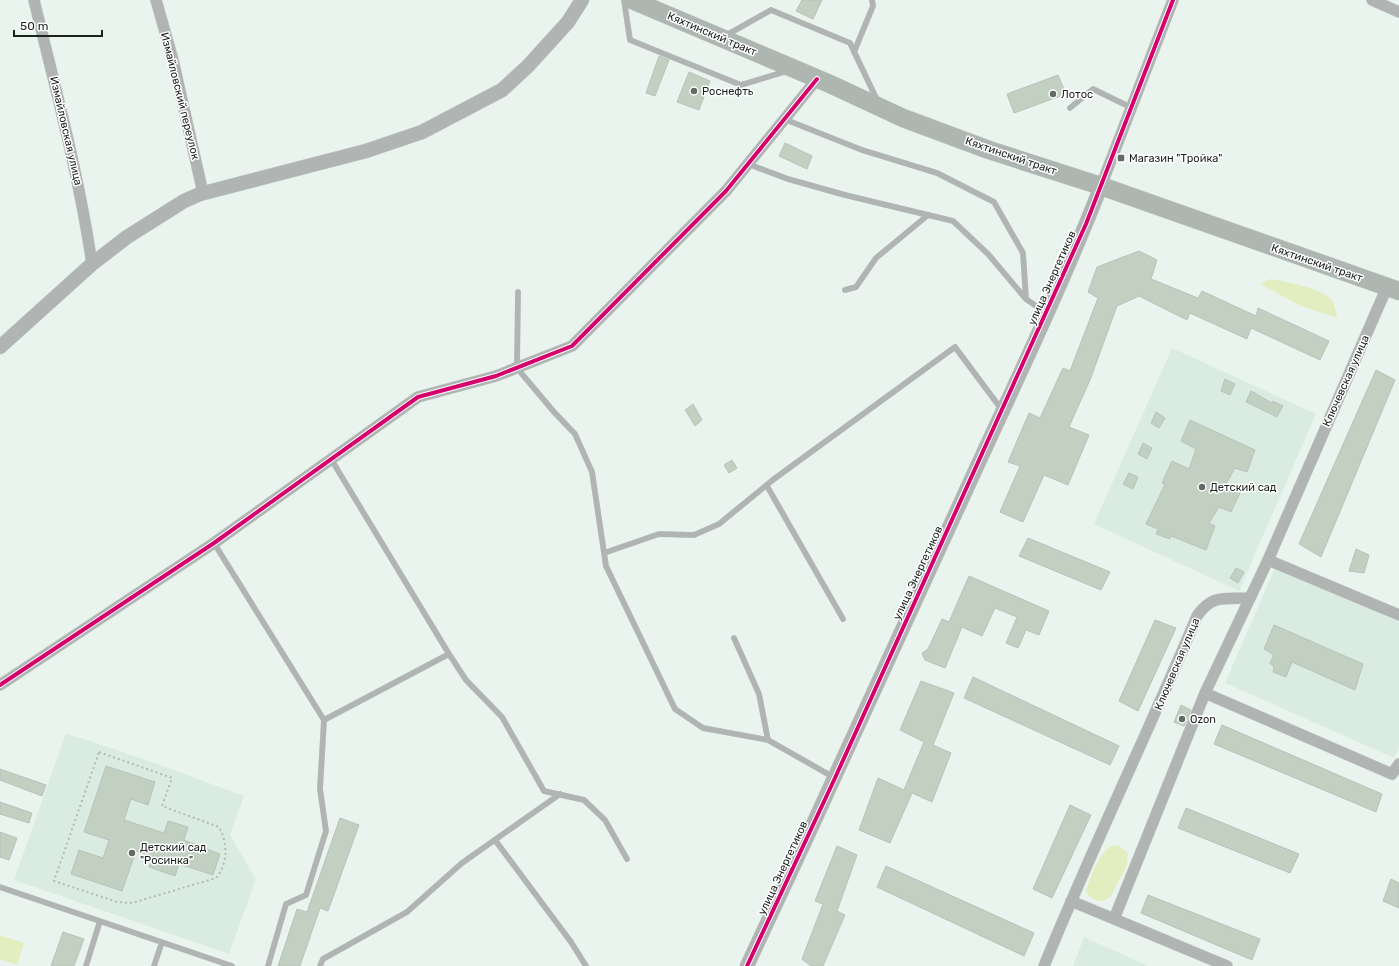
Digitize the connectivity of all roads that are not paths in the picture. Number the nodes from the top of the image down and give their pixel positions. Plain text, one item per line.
1 (34, 0) edge
2 (156, 0) edge
3 (582, 0) edge
4 (624, 0) edge
5 (632, 0) edge
6 (872, 0) edge
7 (1173, 0) edge
8 (1372, 0) edge
9 (1399, 12) edge
10 (722, 38) junction
11 (854, 52) junction
12 (793, 69) junction
13 (817, 79) junction
14 (881, 108) junction
15 (1070, 108) dead end
16 (1130, 108) junction
17 (784, 119) junction
18 (748, 164) junction
19 (1101, 186) junction
20 (204, 193) junction
21 (928, 215) junction
22 (92, 264) junction
23 (1393, 289) edge
24 (844, 290) dead end
25 (518, 292) dead end
26 (1026, 299) junction
27 (1046, 313) junction
28 (0, 347) edge
29 (517, 368) junction
30 (1003, 410) junction
31 (331, 459) junction
32 (767, 486) junction
33 (214, 543) junction
34 (604, 553) junction
35 (1268, 560) junction
36 (1248, 598) junction
37 (1399, 614) edge
38 (843, 619) dead end
39 (734, 638) dead end
40 (449, 654) junction
41 (0, 685) edge
42 (1205, 692) junction
43 (324, 720) junction
44 (768, 740) junction
45 (1399, 764) edge
46 (835, 778) junction
47 (560, 794) junction
48 (495, 840) junction
49 (627, 859) dead end
50 (0, 887) edge
51 (1071, 901) junction
52 (1114, 919) junction
53 (100, 921) junction
54 (162, 942) junction
55 (86, 966) edge
56 (154, 966) edge
57 (232, 966) edge
58 (268, 966) edge
59 (320, 966) edge
60 (586, 966) edge
61 (748, 966) edge
62 (1044, 966) edge
63 (1227, 966) edge

1 - 22 street, Измайловская улица
2 - 20 street, Измайловский переулок
3 - 20 street
4 - 12 lane
5 - 10 highway, Кяхтинский тракт
6 - 11 lane
7 - 16 street
8 - 9 street
10 - 11 lane
10 - 12 highway, Кяхтинский тракт
11 - 14 lane
12 - 13 highway, Кяхтинский тракт
13 - 14 highway, Кяхтинский тракт
13 - 17 street
14 - 19 highway, Кяхтинский тракт
15 - 16 lane
16 - 19 street
17 - 18 street
17 - 26 lane
18 - 21 lane
18 - 29 street
19 - 23 highway, Кяхтинский тракт
19 - 27 street, улица Энергетиков
20 - 22 street
21 - 24 lane
21 - 26 lane
22 - 28 street
23 - 35 street, Ключевская улица
25 - 29 lane
26 - 27 lane
27 - 30 street, улица Энергетиков
29 - 31 street
29 - 34 lane
30 - 32 lane
30 - 46 street, улица Энергетиков
31 - 33 street
31 - 40 lane
32 - 34 lane
32 - 38 lane
33 - 41 street
33 - 43 lane
34 - 44 lane
35 - 36 street, Ключевская улица
35 - 37 street
36 - 42 street
36 - 51 street, Ключевская улица
39 - 44 lane
40 - 43 lane
40 - 47 lane
42 - 45 street
42 - 52 street
43 - 58 lane
44 - 46 lane
46 - 61 street, улица Энергетиков
47 - 48 lane
47 - 49 lane
48 - 59 lane
48 - 60 lane
50 - 53 lane
51 - 52 street
51 - 62 street, Ключевская улица
52 - 63 street
53 - 54 lane
53 - 55 lane
54 - 56 lane
54 - 57 lane

